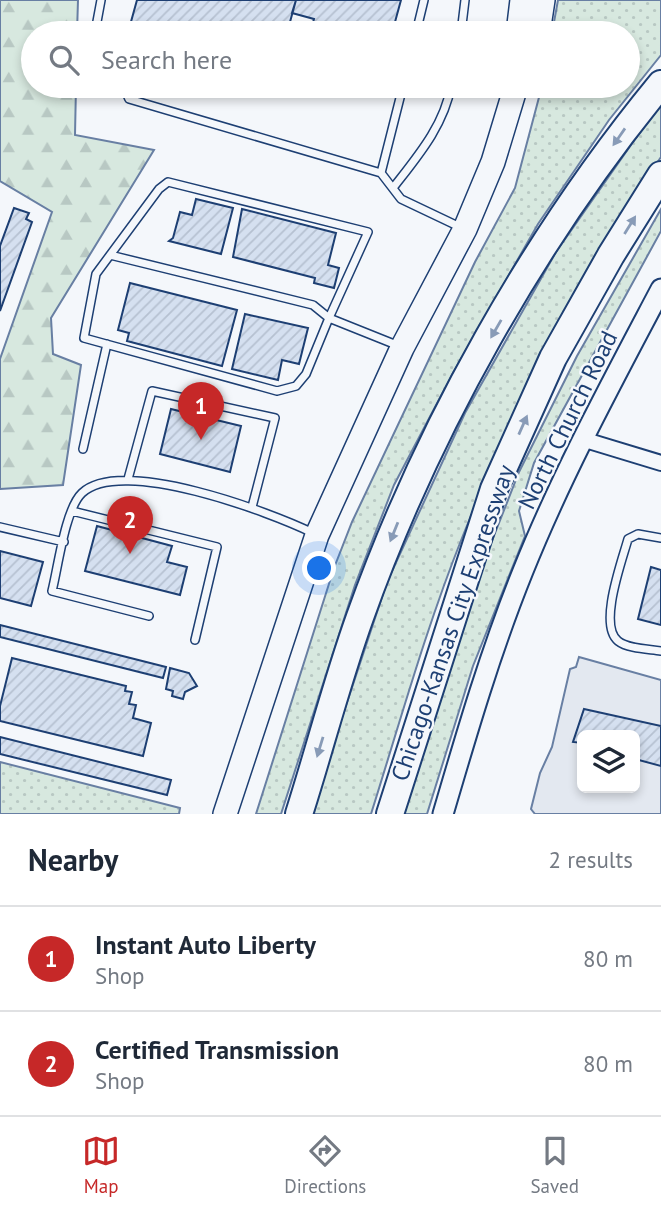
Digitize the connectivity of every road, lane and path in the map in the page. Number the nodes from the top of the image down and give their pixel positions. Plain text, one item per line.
1 (101, 0) edge
2 (425, 0) edge
3 (465, 0) edge
4 (522, 0) edge
5 (543, 0) edge
6 (97, 21) edge
7 (419, 21) edge
8 (462, 21) edge
9 (520, 21) edge
10 (540, 21) edge
11 (661, 84) edge
12 (129, 98) edge
13 (400, 98) edge
14 (449, 98) edge
15 (512, 98) edge
16 (381, 173) junction
17 (661, 175) edge
18 (393, 188) junction
19 (465, 229) junction
20 (110, 255) junction
21 (659, 299) edge
22 (329, 318) junction
23 (107, 344) junction
24 (402, 348) junction
25 (582, 439) junction
26 (83, 449) dead end
27 (661, 463) edge
28 (128, 479) junction
29 (252, 508) junction
30 (72, 511) junction
31 (0, 527) edge
32 (317, 535) junction
33 (661, 538) edge
34 (64, 542) junction
35 (149, 616) dead end
36 (195, 640) dead end
37 (661, 651) edge
38 (225, 814) edge
39 (299, 814) edge
40 (390, 814) edge
41 (443, 814) edge

1 - 6 lane
2 - 7 lane
3 - 8 lane
4 - 9 main road
5 - 10 main road
11 -> 39 highway
12 - 16 lane
13 - 16 lane
14 - 18 lane
15 - 19 main road
16 - 18 lane
40 -> 17 highway, Chicago-Kansas City Expressway
18 - 19 lane
19 - 24 main road
20 - 22 lane
20 - 22 lane
20 - 23 lane
21 - 25 main road, North Church Road
22 - 23 lane
22 - 24 lane
23 - 26 lane
24 - 32 main road
25 - 27 street
25 - 41 main road, North Church Road
28 - 29 lane
28 - 29 lane
28 - 30 lane
29 - 32 lane
30 - 34 lane
30 - 36 lane
31 - 34 lane
32 - 38 main road
33 - 37 lane
34 - 35 lane

